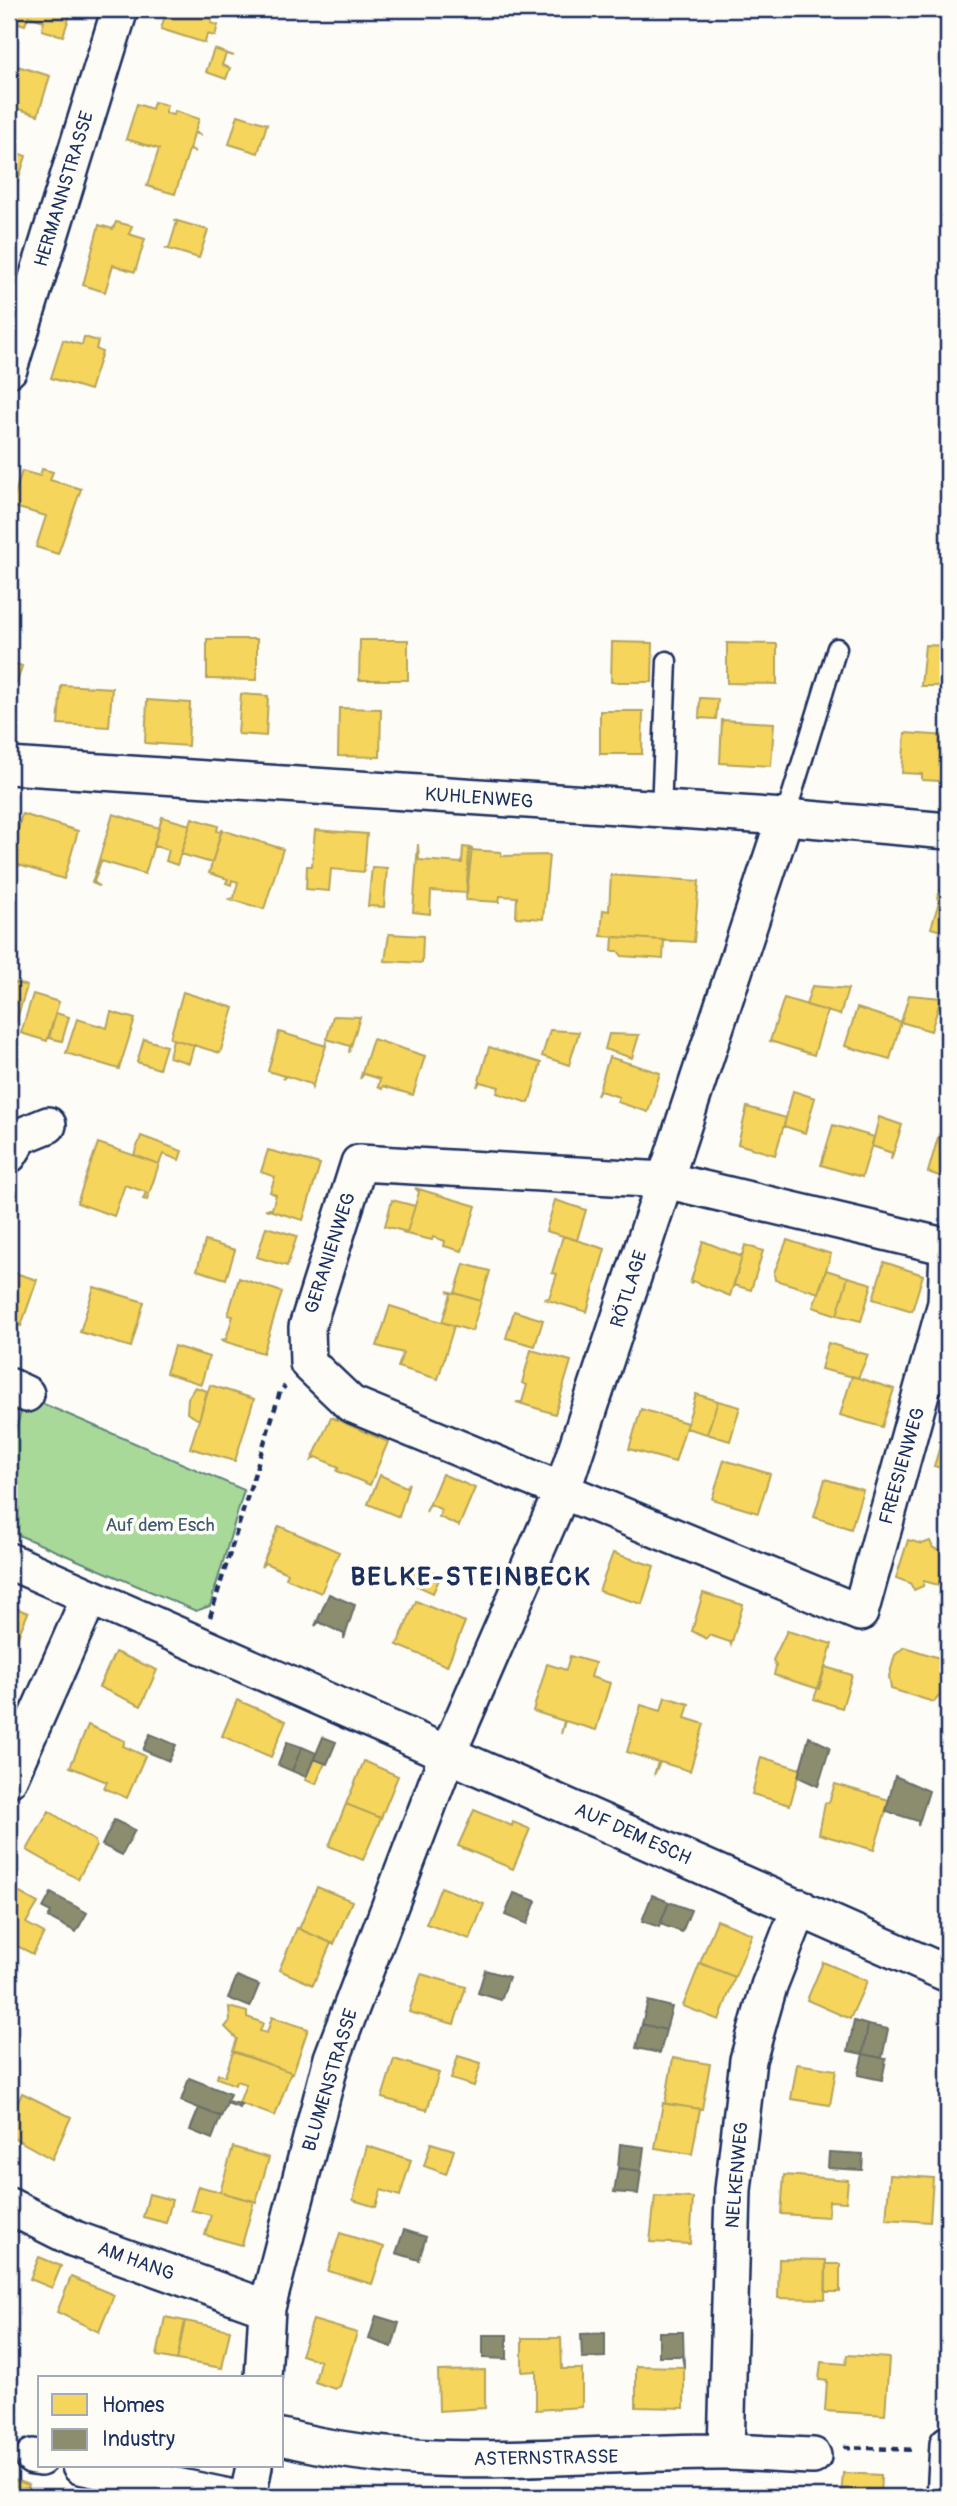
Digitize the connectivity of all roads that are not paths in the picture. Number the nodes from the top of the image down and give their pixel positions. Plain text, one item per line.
1 (120, 9) edge
2 (9, 369) edge
3 (837, 648) dead end
4 (667, 661) dead end
5 (9, 766) edge
6 (661, 811) junction
7 (785, 817) junction
8 (948, 831) edge
9 (48, 1125) dead end
10 (9, 1155) edge
11 (664, 1180) junction
12 (948, 1247) edge
13 (563, 1489) junction
14 (9, 1561) edge
15 (89, 1598) junction
16 (448, 1752) junction
17 (9, 1780) edge
18 (800, 1907) junction
19 (948, 1974) edge
20 (9, 2206) edge
21 (267, 2308) junction
22 (263, 2376) edge
23 (284, 2437) edge
24 (948, 2444) edge
25 (726, 2452) junction
26 (948, 2452) edge
27 (813, 2456) road end
28 (90, 2468) edge
29 (254, 2468) edge
30 (229, 2497) edge
31 (248, 2497) edge
32 (945, 2497) edge

1 - 2 street, HERMANNSTRASSE
3 - 7 lane
4 - 6 lane
5 - 6 street, KUHLENWEG
6 - 7 street, KUHLENWEG
7 - 8 street, KUHLENWEG
7 - 11 street, RÖTLAGE
9 - 10 street
11 - 12 street, FREESIENWEG
11 - 13 street, RÖTLAGE
11 - 13 street, GERANIENWEG
12 - 13 street, FREESIENWEG
13 - 16 street, RÖTLAGE
14 - 15 street, AUF DEM ESCH
15 - 16 street, AUF DEM ESCH
15 - 17 street
16 - 18 street, AUF DEM ESCH
16 - 21 street, BLUMENSTRASSE
18 - 19 street, AUF DEM ESCH
18 - 25 street, NELKENWEG
20 - 21 street, AM HANG
21 - 22 street, BLUMENSTRASSE
23 - 25 street, ASTERNSTRASSE
24 - 26 street
25 - 27 street, ASTERNSTRASSE
26 - 32 street
28 - 30 street
29 - 31 street

